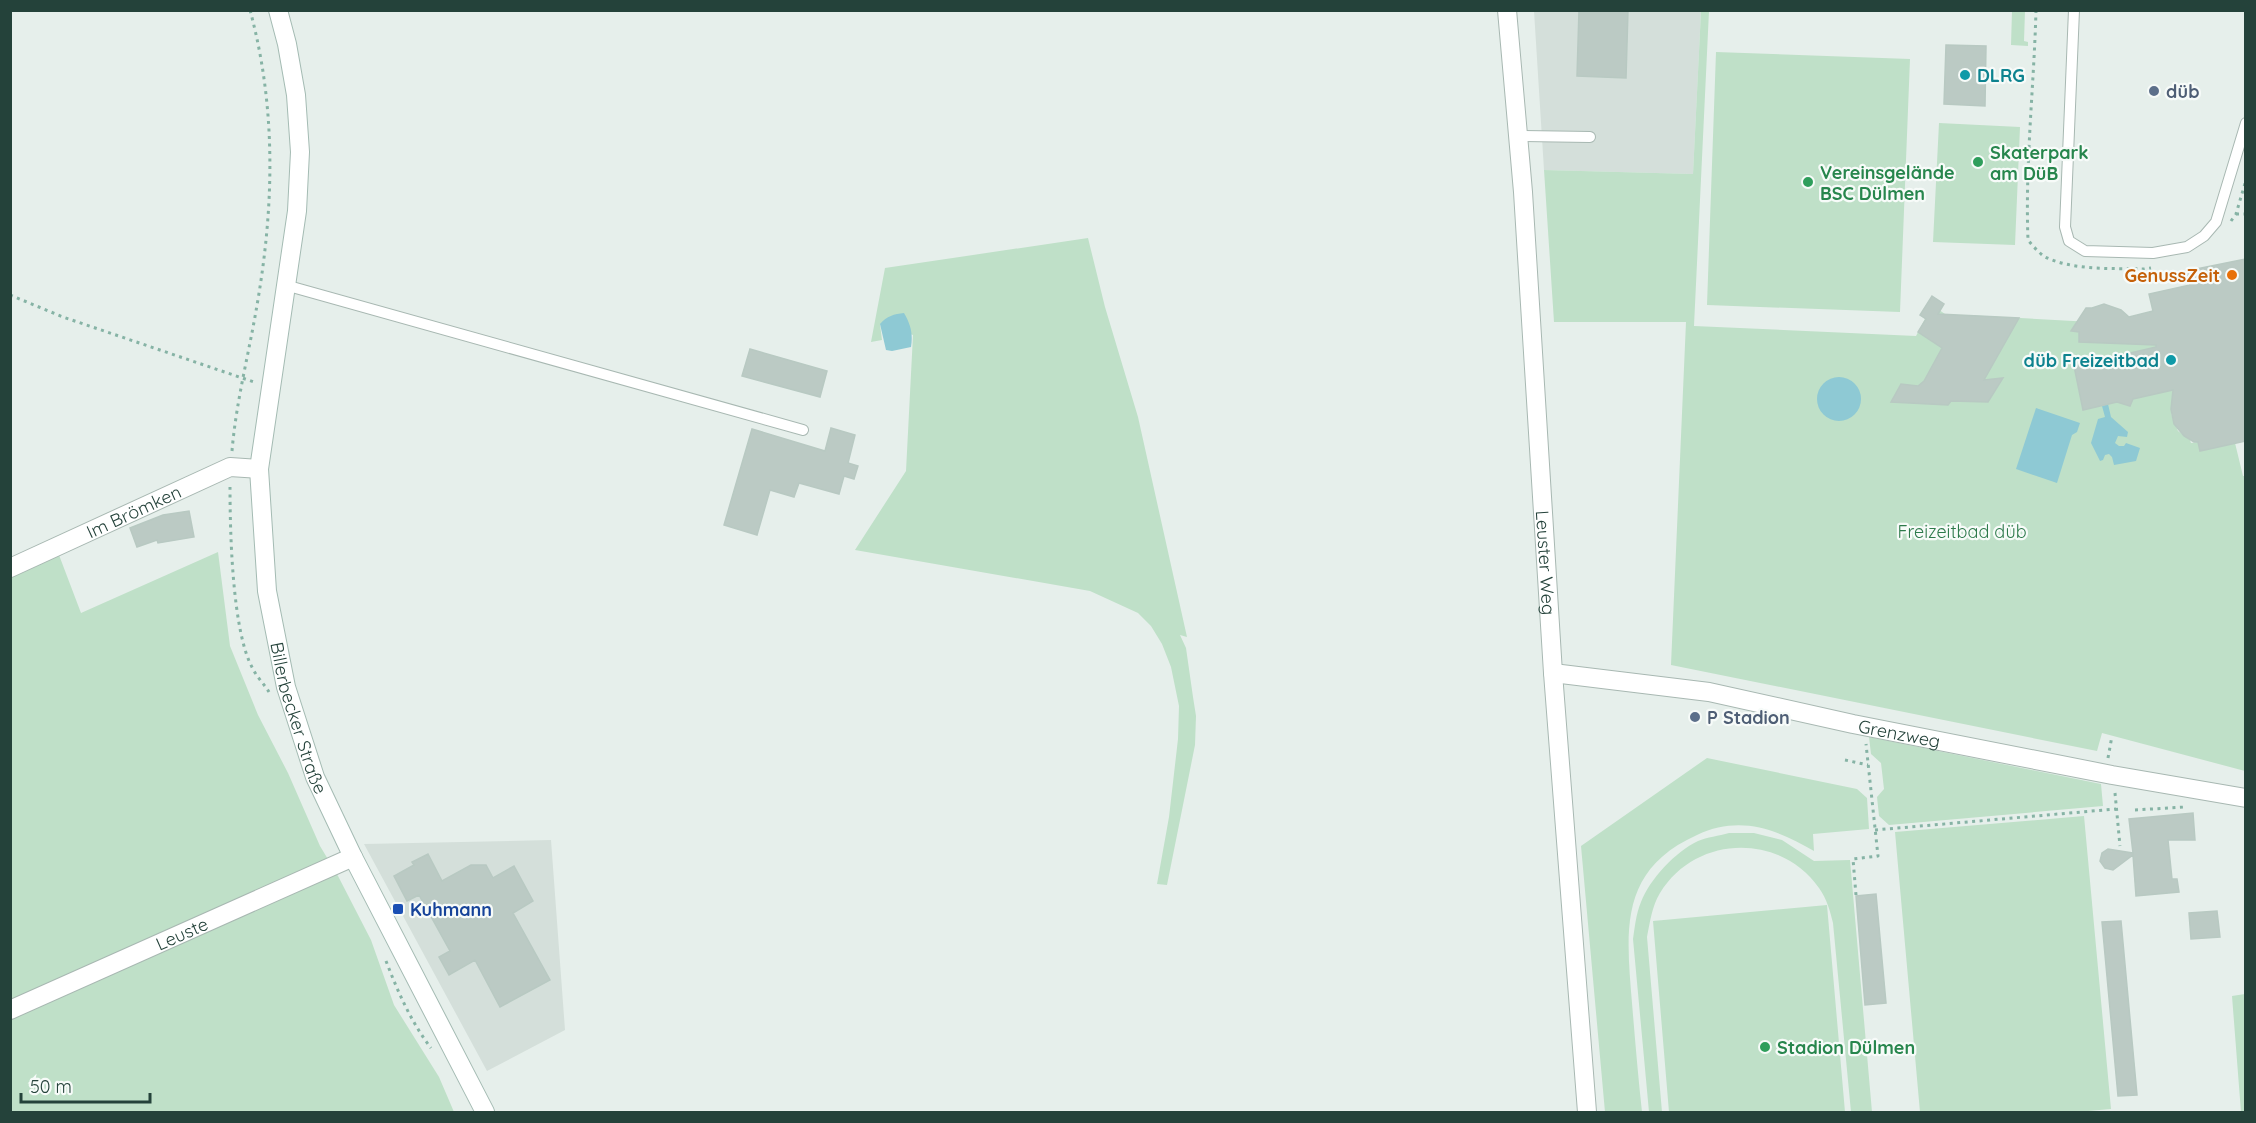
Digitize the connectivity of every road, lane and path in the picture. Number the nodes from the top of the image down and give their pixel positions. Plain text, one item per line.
1 (250, 10) edge
2 (278, 10) edge
3 (1507, 10) edge
4 (2036, 10) edge
5 (2074, 10) edge
6 (2246, 123) edge
7 (1519, 136) junction
8 (1590, 137) dead end
9 (2246, 180) edge
10 (2236, 213) junction
11 (2246, 214) edge
12 (2226, 226) dead end
13 (2154, 267) dead end
14 (285, 285) junction
15 (10, 295) edge
16 (238, 377) dead end
17 (803, 430) dead end
18 (230, 467) junction
19 (259, 469) junction
20 (10, 568) edge
21 (1553, 673) junction
22 (270, 693) dead end
23 (1865, 726) junction
24 (2098, 756) dead end
25 (2119, 758) dead end
26 (1845, 760) dead end
27 (1868, 765) junction
28 (2246, 798) edge
29 (2193, 806) dead end
30 (2116, 809) dead end
31 (2135, 810) dead end
32 (1875, 830) junction
33 (353, 857) junction
34 (1856, 895) dead end
35 (385, 960) dead end
36 (10, 1010) edge
37 (434, 1053) dead end
38 (485, 1113) edge
39 (1587, 1113) edge

1 - 18 path
2 - 14 street, Billerbecker Straße
3 - 7 street, Leuster Weg
4 - 13 path
5 - 6 lane
7 - 8 lane
7 - 21 street, Leuster Weg
9 - 10 path
10 - 11 path
10 - 12 path
14 - 17 lane
14 - 19 street, Billerbecker Straße
15 - 16 path
18 - 19 street, Im Brömken
18 - 20 street, Im Brömken
18 - 22 path
19 - 33 street, Billerbecker Straße
21 - 23 street, Grenzweg
21 - 39 street, Leuster Weg
23 - 27 path
23 - 28 street, Grenzweg
24 - 25 path
26 - 27 path
27 - 32 path
29 - 31 path
30 - 32 path
32 - 34 path
33 - 36 street, Leuste
33 - 38 street, Billerbecker Straße
35 - 37 path

